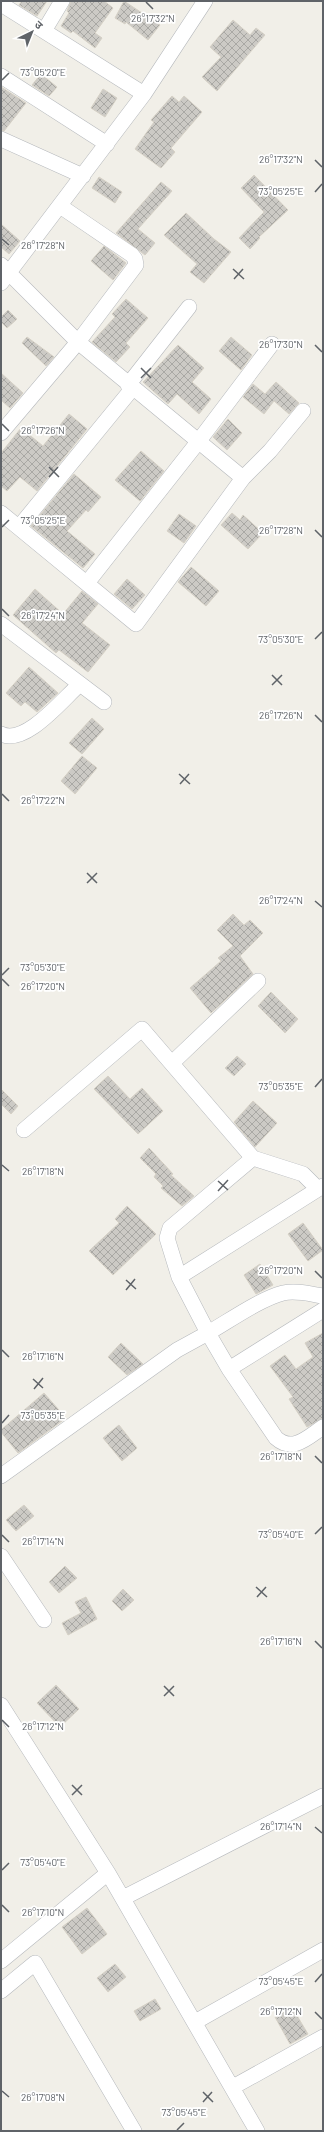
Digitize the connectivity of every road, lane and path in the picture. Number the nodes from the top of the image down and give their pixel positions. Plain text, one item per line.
1 (62, 1) edge
2 (205, 1) edge
3 (1, 4) edge
4 (44, 31) junction
5 (1, 76) edge
6 (144, 94) junction
7 (1, 139) edge
8 (106, 144) junction
9 (83, 176) junction
10 (60, 206) junction
11 (4, 274) edge
12 (189, 307) dead end
13 (78, 342) junction
14 (272, 344) dead end
15 (130, 387) junction
16 (303, 411) dead end
17 (1, 433) edge
18 (198, 442) junction
19 (243, 478) junction
20 (1, 513) edge
21 (19, 527) junction
22 (87, 583) junction
23 (1, 624) edge
24 (79, 685) junction
25 (104, 702) dead end
26 (1, 734) edge
27 (258, 981) dead end
28 (172, 1064) junction
29 (24, 1130) dead end
30 (253, 1158) junction
31 (321, 1188) edge
32 (179, 1277) junction
33 (323, 1296) edge
34 (323, 1310) edge
35 (208, 1333) junction
36 (229, 1368) junction
37 (323, 1428) edge
38 (1, 1476) edge
39 (1, 1556) edge
40 (44, 1620) dead end
41 (1, 1704) edge
42 (323, 1796) edge
43 (108, 1873) junction
44 (123, 1898) junction
45 (323, 1950) edge
46 (1, 1961) edge
47 (1, 1992) edge
48 (195, 2022) junction
49 (323, 2037) edge
50 (233, 2088) junction
51 (134, 2131) edge
52 (258, 2131) edge

1 - 4 street
2 - 6 street
3 - 4 street
4 - 6 street
5 - 8 street
6 - 8 street
7 - 9 street
8 - 9 street
9 - 10 street
10 - 11 street
10 - 13 street
11 - 13 street
12 - 15 street
13 - 15 street
13 - 17 street
14 - 18 street
15 - 18 street
15 - 21 street
16 - 19 street
18 - 19 street
18 - 22 street
19 - 22 street
20 - 21 street
21 - 22 street
23 - 24 street
24 - 25 street
24 - 26 street
27 - 28 street
28 - 29 street
28 - 30 street
30 - 31 street
30 - 32 street
31 - 32 street
32 - 35 street
33 - 35 street
34 - 36 street
35 - 36 street
35 - 38 street
36 - 37 street
39 - 40 street
41 - 43 street
42 - 44 street
43 - 44 street
43 - 46 street
44 - 48 street
45 - 48 street
47 - 51 street
48 - 50 street
49 - 50 street
50 - 52 street

